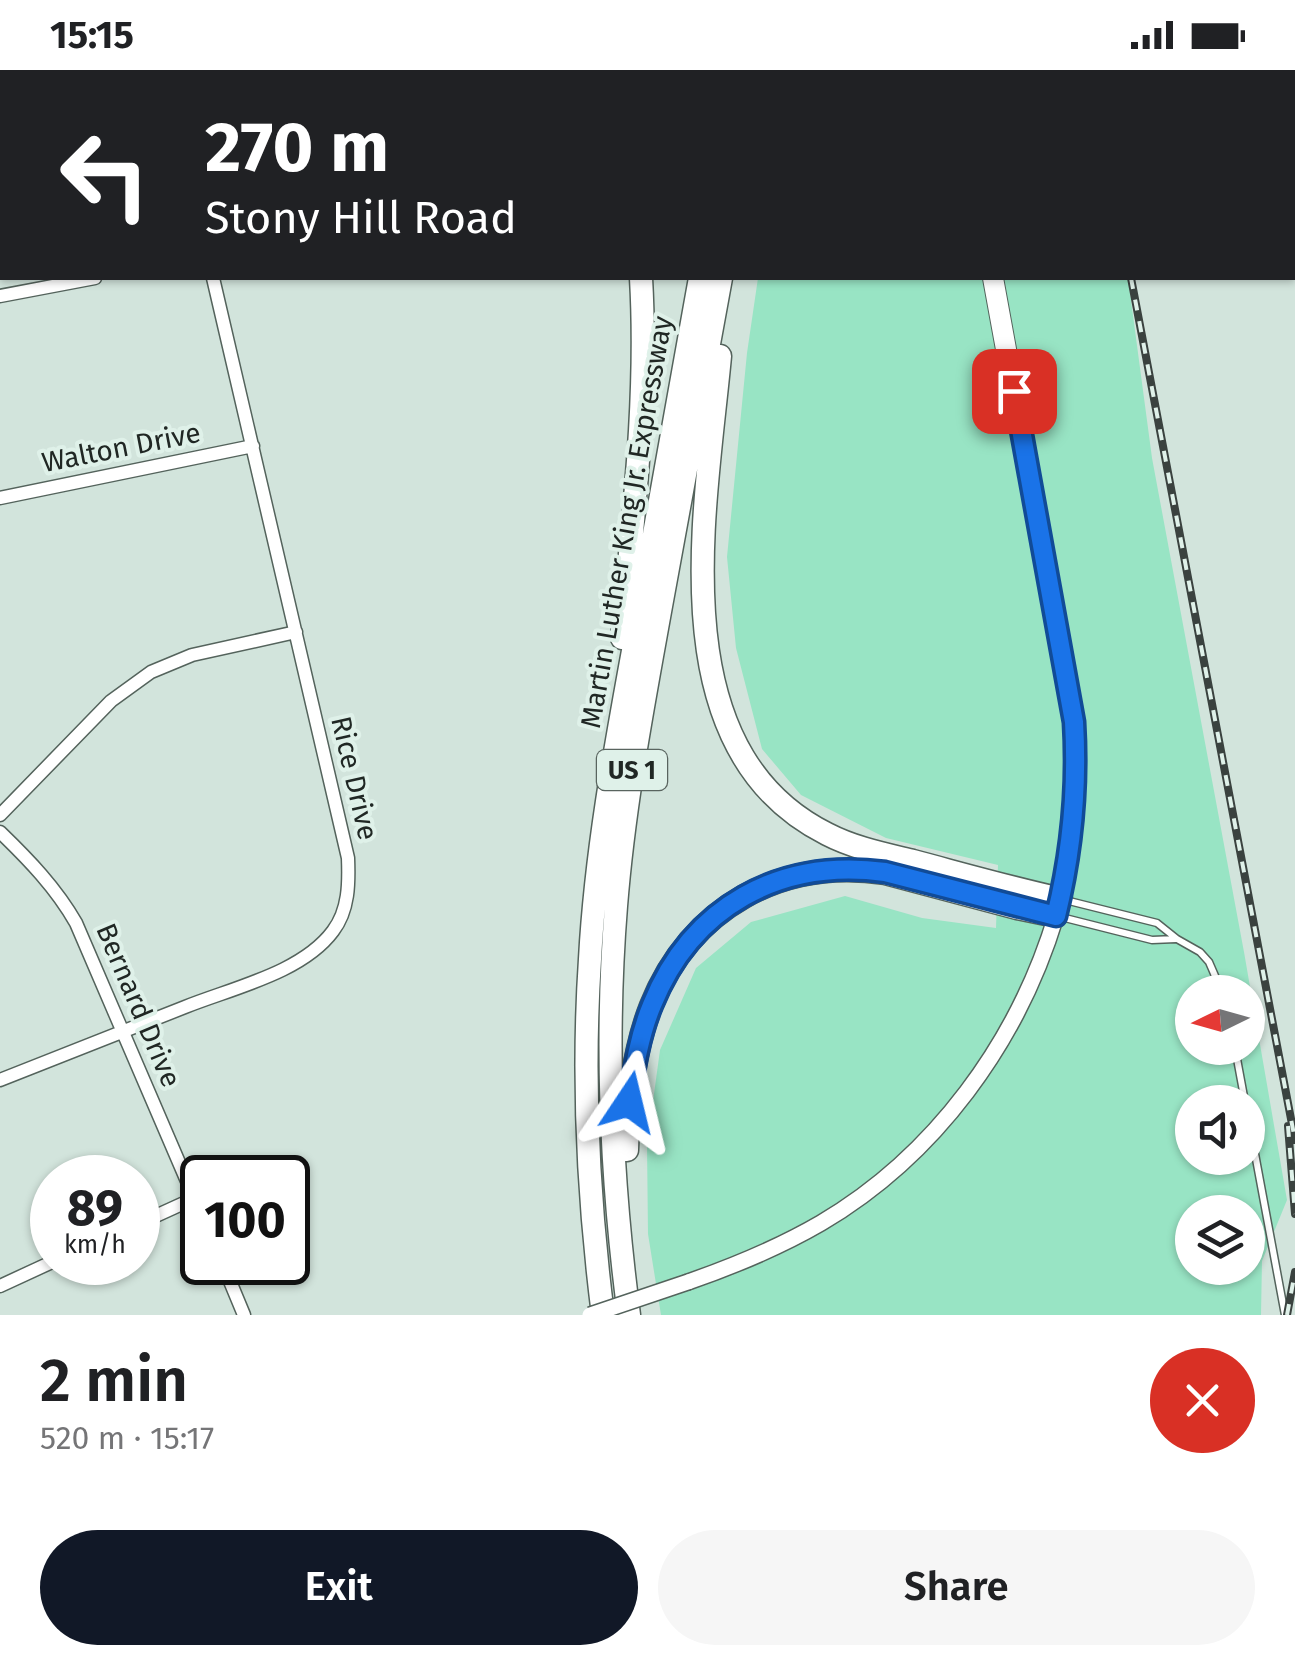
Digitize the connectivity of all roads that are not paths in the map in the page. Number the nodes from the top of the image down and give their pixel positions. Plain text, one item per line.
1 (84, 280) edge
2 (212, 280) edge
3 (641, 280) edge
4 (700, 280) edge
5 (724, 280) edge
6 (724, 280) edge
7 (993, 280) edge
8 (0, 296) edge
9 (252, 446) junction
10 (0, 498) edge
11 (296, 632) junction
12 (606, 803) junction
13 (0, 815) edge
14 (0, 832) edge
15 (1058, 907) junction
16 (1177, 939) junction
17 (1215, 975) edge
18 (123, 1032) junction
19 (0, 1080) edge
20 (180, 1165) edge
21 (1259, 1175) edge
22 (623, 1268) junction
23 (30, 1272) edge
24 (232, 1285) edge
25 (0, 1286) edge
26 (244, 1315) edge
27 (590, 1315) edge
28 (603, 1315) edge
29 (630, 1315) edge
30 (1285, 1315) edge

1 - 8 street
2 - 9 street, Rice Drive
3 - 12 highway
4 - 12 highway, Martin Luther King Jr. Expressway / US 1
5 - 15 highway
6 - 22 highway, Martin Luther King Jr. Expressway / US 1
7 - 15 main road
9 - 10 street, Walton Drive
9 - 11 street, Rice Drive
11 - 13 street
11 - 18 street, Rice Drive
12 - 28 highway, Martin Luther King Jr. Expressway / US 1
14 - 18 street, Bernard Drive
15 - 16 lane
15 - 16 lane
15 - 22 highway
15 - 27 street, bridge
16 - 17 lane
18 - 19 street, Rice Drive
18 - 20 street, Bernard Drive
21 - 30 lane
22 - 29 highway, Martin Luther King Jr. Expressway / US 1
23 - 25 street
24 - 26 street

